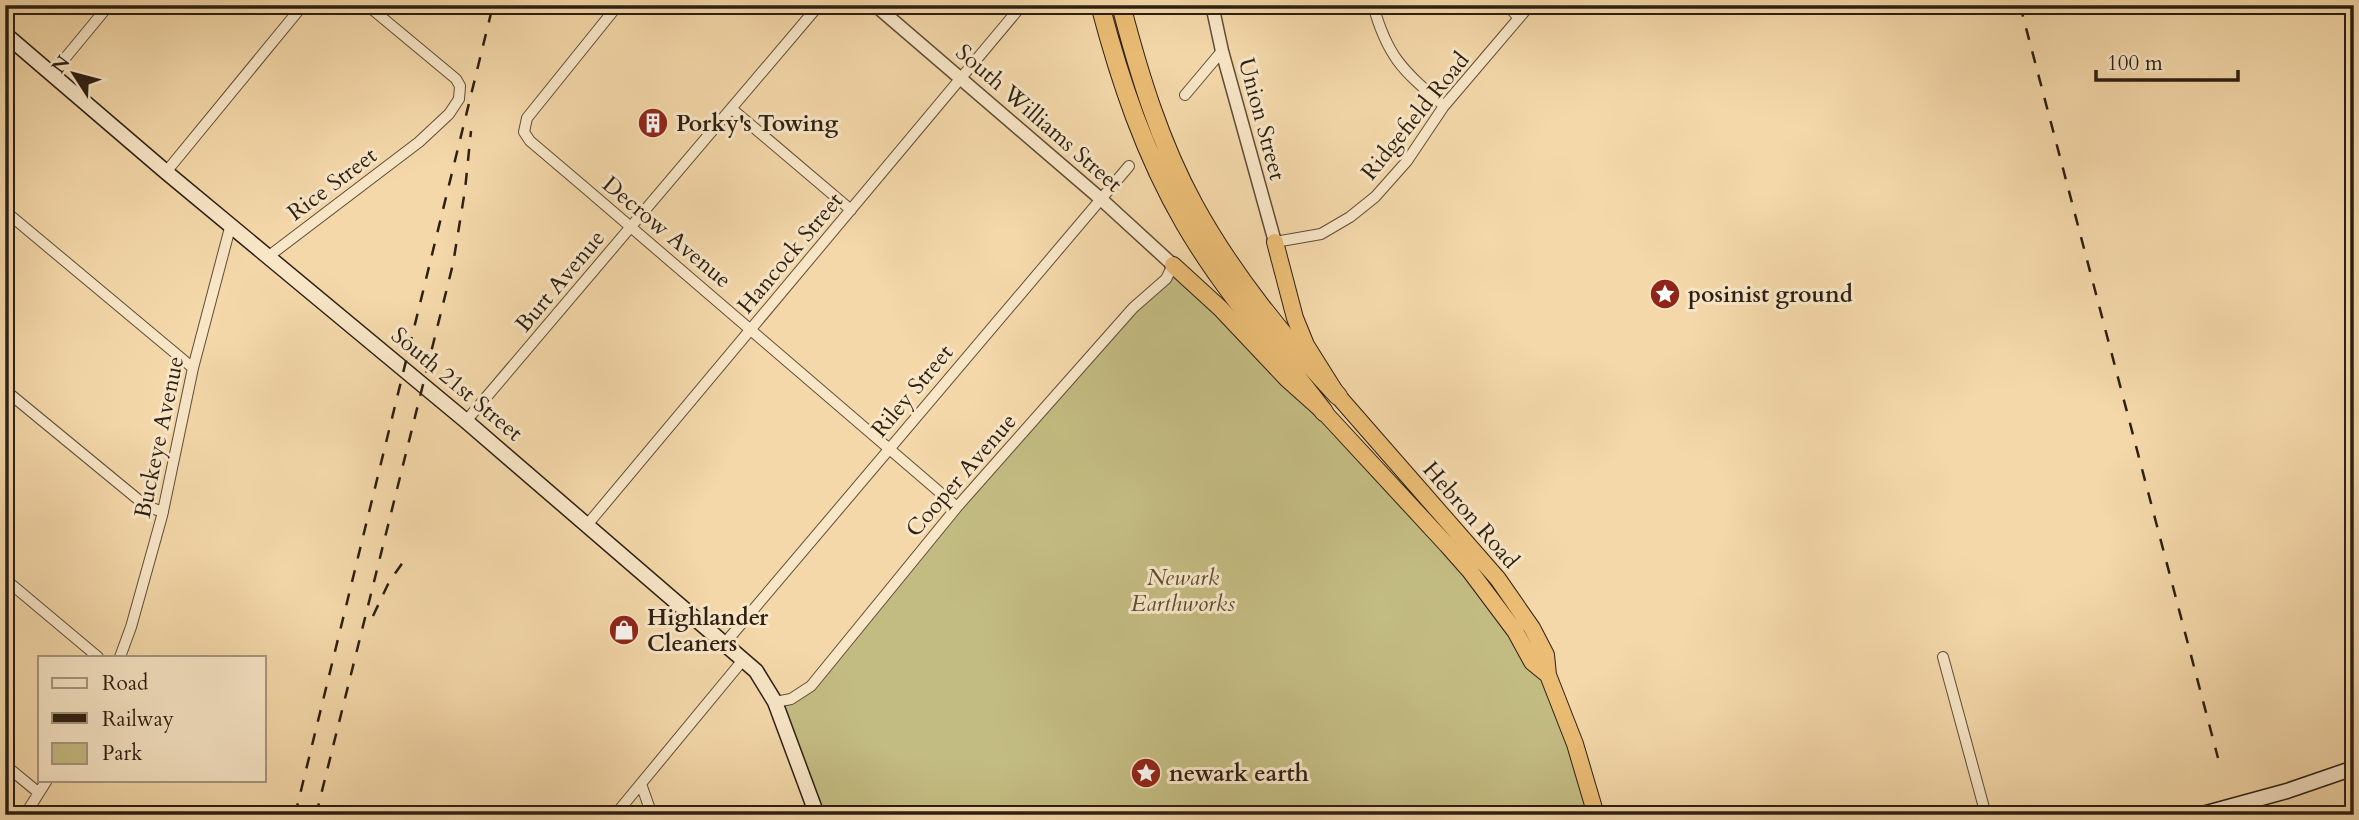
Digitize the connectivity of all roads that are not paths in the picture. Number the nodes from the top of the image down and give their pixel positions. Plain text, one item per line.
1 (109, 5) edge
2 (303, 5) edge
3 (367, 5) edge
4 (618, 5) edge
5 (819, 5) edge
6 (875, 5) edge
7 (1022, 5) edge
8 (1100, 5) edge
9 (1121, 5) edge
10 (1212, 5) edge
11 (1373, 5) edge
12 (1507, 5) edge
13 (1530, 5) edge
14 (1519, 18) junction
15 (5, 34) edge
16 (1222, 51) junction
17 (52, 74) junction
18 (961, 78) junction
19 (1185, 95) dead end
20 (1444, 107) junction
21 (732, 108) junction
22 (1129, 166) dead end
23 (166, 172) junction
24 (1102, 200) junction
25 (5, 211) edge
26 (851, 211) junction
27 (231, 224) junction
28 (630, 227) junction
29 (1275, 242) junction
30 (269, 257) junction
31 (1173, 265) junction
32 (752, 329) junction
33 (193, 368) junction
34 (5, 390) edge
35 (1338, 397) junction
36 (1324, 412) junction
37 (466, 421) junction
38 (888, 449) junction
39 (957, 507) junction
40 (163, 512) junction
41 (587, 525) junction
42 (5, 579) edge
43 (725, 643) junction
44 (97, 656) edge
45 (120, 656) edge
46 (1944, 657) dead end
47 (743, 660) junction
48 (1548, 675) junction
49 (775, 702) junction
50 (5, 765) edge
51 (2354, 768) edge
52 (46, 782) edge
53 (640, 784) junction
54 (39, 793) junction
55 (25, 815) edge
56 (615, 815) edge
57 (652, 815) edge
58 (817, 815) edge
59 (1596, 815) edge
60 (1986, 815) edge
61 (2199, 815) edge

1 - 17 street
2 - 23 street
3 - 30 street, Rice Street
4 - 28 street, Decrow Avenue
5 - 21 street, Burt Avenue
6 - 18 street, South Williams Street
7 - 18 street, Hancock Street
8 - 36 highway
9 - 35 highway
10 - 16 street, Union Street
11 - 20 street
12 - 14 street
13 - 14 street, Ridgefield Road
14 - 20 street, Ridgefield Road
15 - 17 main road, South 21st Street
16 - 19 street
16 - 29 street, Union Street
17 - 23 main road, South 21st Street
18 - 24 street, South Williams Street
18 - 26 street, Hancock Street
20 - 29 street, Ridgefield Road
21 - 26 street
21 - 28 street, Burt Avenue
22 - 24 street, Riley Street
23 - 27 main road, South 21st Street
24 - 31 street, South Williams Street
24 - 38 street, Riley Street
25 - 33 street
26 - 32 street, Hancock Street
27 - 30 main road, South 21st Street
27 - 33 street, Buckeye Avenue
28 - 32 street, Decrow Avenue
28 - 37 street, Burt Avenue
29 - 35 highway, Hebron Road
30 - 37 main road, South 21st Street
31 - 36 highway, Hebron Road
31 - 39 street, Cooper Avenue
32 - 38 street, Decrow Avenue
32 - 41 street, Hancock Street
33 - 40 street, Buckeye Avenue
34 - 40 street
35 - 48 highway, Hebron Road
36 - 48 highway, Hebron Road
37 - 41 main road, South 21st Street
38 - 39 street, Decrow Avenue
38 - 43 street, Riley Street
39 - 49 street, Cooper Avenue
40 - 45 street, Buckeye Avenue
41 - 43 main road, South 21st Street
42 - 44 street
43 - 47 main road, South 21st Street
46 - 60 street
47 - 49 main road, South 21st Street
47 - 53 street
48 - 59 highway, Hebron Road
49 - 58 main road, South 21st Street
50 - 54 street
51 - 61 main road
52 - 54 street
53 - 56 street
53 - 57 street
54 - 55 street

